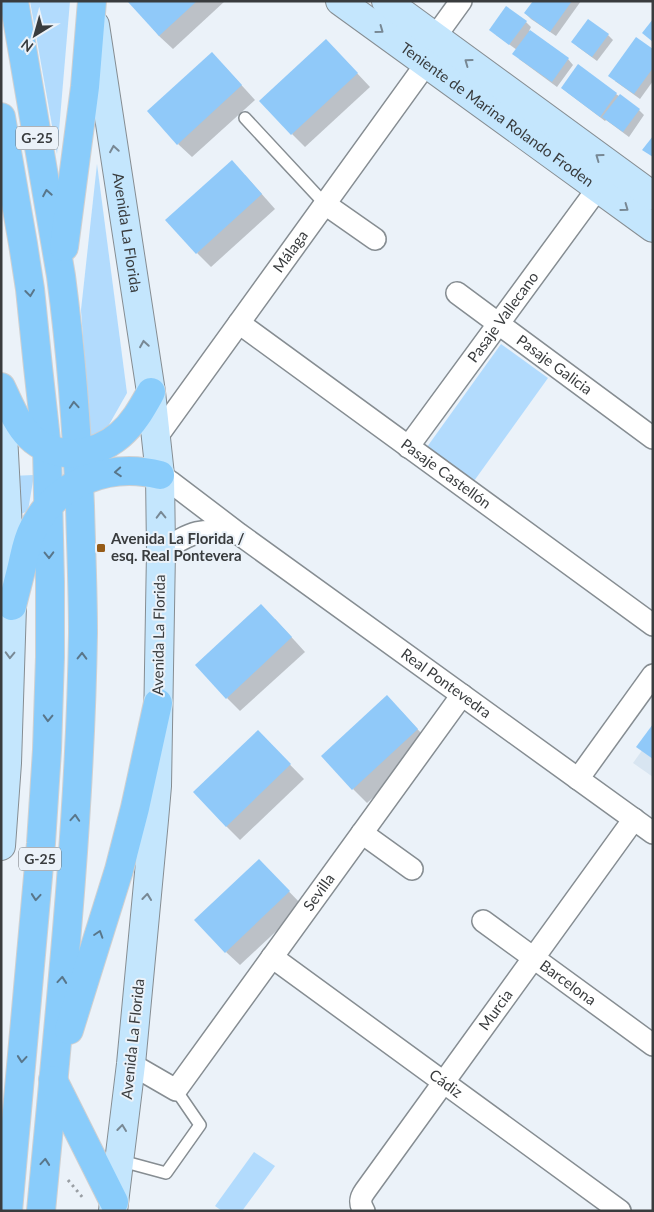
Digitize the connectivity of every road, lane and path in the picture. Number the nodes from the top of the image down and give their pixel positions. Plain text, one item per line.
1 (14, 1) edge
2 (92, 1) edge
3 (340, 1) edge
4 (386, 1) edge
5 (461, 1) edge
6 (435, 37) junction
7 (426, 64) junction
8 (1, 117) edge
9 (245, 118) dead end
10 (598, 188) junction
11 (653, 196) edge
12 (325, 204) junction
13 (653, 228) edge
14 (374, 239) dead end
15 (61, 276) junction
16 (457, 293) dead end
17 (239, 323) junction
18 (498, 324) junction
19 (1, 387) edge
20 (151, 392) junction
21 (1, 396) edge
22 (156, 438) junction
23 (653, 438) edge
24 (2, 439) edge
25 (408, 446) junction
26 (47, 449) junction
27 (78, 453) junction
28 (160, 475) junction
29 (79, 483) junction
30 (48, 506) junction
31 (239, 534) junction
32 (161, 551) junction
33 (12, 606) junction
34 (653, 624) edge
35 (653, 675) edge
36 (462, 695) junction
37 (158, 703) junction
38 (578, 779) junction
39 (634, 820) junction
40 (2, 829) edge
41 (653, 833) edge
42 (362, 834) junction
43 (412, 869) dead end
44 (483, 921) dead end
45 (272, 957) junction
46 (534, 958) junction
47 (653, 1045) edge
48 (131, 1064) junction
49 (53, 1081) junction
50 (443, 1082) junction
51 (176, 1090) junction
52 (118, 1160) junction
53 (67, 1178) dead end
54 (104, 1206) edge
55 (362, 1207) edge
56 (8, 1211) edge
57 (41, 1211) edge
58 (620, 1211) edge

15 -> 1 main road, G-25
2 - 15 main road
20 -> 2 street, Avenida La Florida
3 -> 7 street, Teniente de Marina Rolando Froden
4 - 6 street, Teniente de Marina Rolando Froden
5 - 6 street, Málaga
6 - 7 street, Málaga
11 -> 6 street, Teniente de Marina Rolando Froden
7 - 10 street, Teniente de Marina Rolando Froden
7 - 12 street, Málaga
8 -> 26 main road, G-25
9 - 12 lane
10 -> 13 street, Teniente de Marina Rolando Froden
10 - 18 street, Pasaje Vallecano
12 - 14 street
12 - 17 street, Málaga
27 -> 15 main road, G-25
16 - 18 street, Pasaje Galicia
17 - 22 street, Málaga
17 - 25 street, Pasaje Castellón
18 - 23 street, Pasaje Galicia
18 - 25 street, Pasaje Vallecano
19 - 26 main road
20 - 22 street, Avenida La Florida
20 - 27 main road
21 - 24 street
22 - 28 street, Avenida La Florida
24 - 33 street
25 - 34 street, Pasaje Castellón
26 - 27 main road
26 - 30 main road, G-25
27 - 29 main road, G-25
28 -> 29 main road
28 - 31 street, Real Pontevedra
32 -> 28 street, Avenida La Florida
29 - 30 main road
49 -> 29 main road, G-25
30 - 33 main road
30 -> 56 main road, G-25
31 - 32 street, Real Pontevedra
31 - 36 street, Real Pontevedra
32 - 37 street, Avenida La Florida
33 -> 40 street
35 - 38 street
36 - 38 street, Real Pontevedra
36 - 42 street, Sevilla
48 -> 37 street, Avenida La Florida
49 -> 37 main road
38 - 39 street, Real Pontevedra
39 - 41 street, Real Pontevedra
39 - 46 street, Murcia
42 - 43 street
42 - 45 street, Sevilla
44 - 46 street, Barcelona
45 - 50 street, Cádiz
45 - 51 street, Sevilla
46 - 47 street, Barcelona
46 - 50 street, Murcia
48 - 51 street
52 -> 48 street, Avenida La Florida
49 - 54 main road
57 -> 49 main road, G-25
50 - 55 street, Murcia
50 - 58 street, Cádiz
51 - 52 lane
52 - 54 street, Avenida La Florida
53 - 54 path

